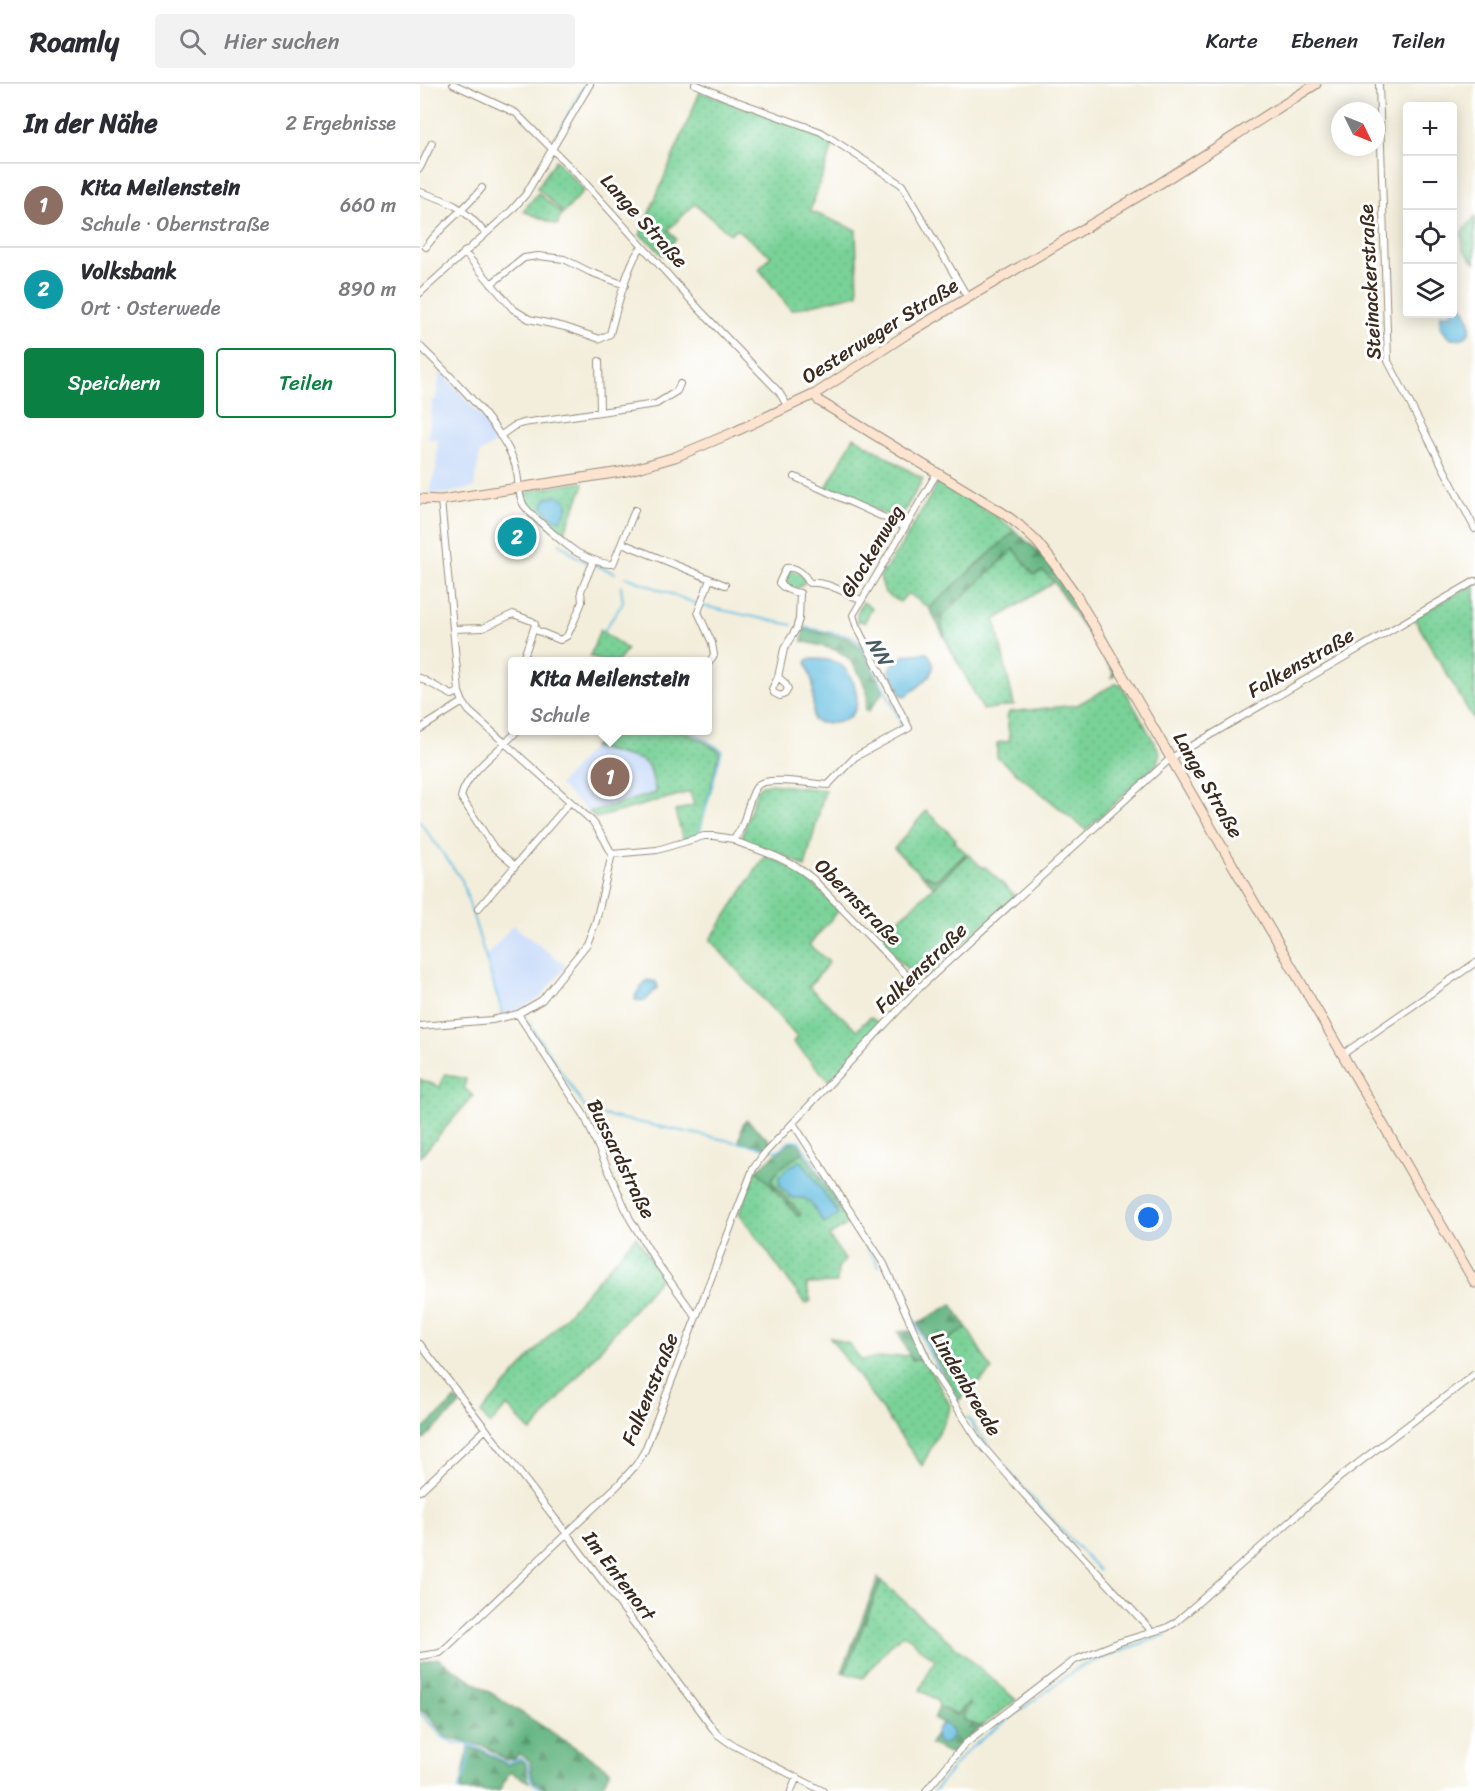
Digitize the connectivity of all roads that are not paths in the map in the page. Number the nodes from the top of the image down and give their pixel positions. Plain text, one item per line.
1 (453, 84) edge
2 (591, 84) edge
3 (695, 84) edge
4 (1316, 84) edge
5 (1379, 84) edge
6 (432, 143) dead end
7 (553, 149) junction
8 (420, 168) edge
9 (482, 188) dead end
10 (420, 192) edge
11 (463, 210) junction
12 (485, 233) junction
13 (642, 247) junction
14 (426, 248) dead end
15 (464, 252) junction
16 (491, 284) junction
17 (625, 285) junction
18 (420, 293) edge
19 (968, 298) junction
20 (420, 346) edge
21 (600, 361) dead end
22 (680, 384) dead end
23 (815, 394) junction
24 (788, 407) junction
25 (600, 412) junction
26 (500, 436) junction
27 (937, 473) junction
28 (795, 477) dead end
29 (518, 488) junction
30 (420, 499) edge
31 (441, 500) junction
32 (635, 510) dead end
33 (905, 527) junction
34 (1475, 530) edge
35 (622, 543) junction
36 (594, 560) junction
37 (710, 579) junction
38 (1475, 581) edge
39 (809, 583) junction
40 (725, 585) dead end
41 (800, 593) junction
42 (861, 600) junction
43 (534, 628) junction
44 (453, 630) junction
45 (524, 657) edge
46 (712, 658) edge
47 (778, 677) dead end
48 (420, 678) edge
49 (459, 692) junction
50 (463, 702) junction
51 (420, 729) edge
52 (513, 735) edge
53 (505, 743) junction
54 (1171, 758) junction
55 (570, 802) junction
56 (733, 839) junction
57 (612, 854) junction
58 (515, 866) junction
59 (478, 909) dead end
60 (1475, 963) edge
61 (919, 988) junction
62 (518, 1014) junction
63 (420, 1026) edge
64 (1343, 1054) junction
65 (794, 1124) junction
66 (1475, 1283) edge
67 (696, 1317) junction
68 (420, 1344) edge
69 (1475, 1374) edge
70 (486, 1429) junction
71 (420, 1491) edge
72 (567, 1534) junction
73 (1150, 1633) junction
74 (420, 1656) edge
75 (797, 1778) junction
76 (790, 1791) edge
77 (824, 1791) edge
78 (926, 1791) edge

1 - 7 street, Lange Straße
2 - 7 street
3 - 19 street
4 - 19 street, Oesterweger Straße
5 - 34 street, Steinackerstraße
6 - 8 street
7 - 12 street
7 - 13 street, Lange Straße
9 - 11 street
10 - 11 street
11 - 12 street
11 - 14 street
12 - 15 street
13 - 17 street
13 - 24 street, Lange Straße
15 - 16 street
15 - 18 street
16 - 17 street
16 - 17 street
19 - 23 street, Oesterweger Straße
20 - 26 street
21 - 25 street
22 - 25 street
23 - 24 street, Oesterweger Straße
23 - 27 street, Lange Straße
24 - 29 street, Oesterweger Straße
25 - 26 street
26 - 29 street
27 - 33 street, Glockenweg
27 - 54 street, Lange Straße
28 - 33 street
29 - 31 street, Oesterweger Straße
29 - 36 street
30 - 31 street, Oesterweger Straße
31 - 44 street
32 - 35 street
33 - 42 street, Glockenweg
35 - 36 street
35 - 37 street
36 - 43 street
37 - 40 street
37 - 46 street
38 - 54 street, Falkenstraße
39 - 41 street
39 - 41 street
39 - 42 street
41 - 47 street
42 - 56 street, Glockenweg
43 - 44 street
43 - 45 street
44 - 49 street
48 - 49 street
49 - 50 street
50 - 51 street
50 - 53 street
52 - 53 street
53 - 55 street
53 - 58 street
54 - 61 street, Falkenstraße
54 - 64 street, Lange Straße
55 - 57 street
55 - 58 street
56 - 57 street, Obernstraße
56 - 61 street, Obernstraße
57 - 62 street
58 - 59 street
60 - 64 street
61 - 65 street, Falkenstraße
62 - 63 street
62 - 67 street, Bussardstraße
64 - 66 street, Lange Straße
65 - 67 street, Falkenstraße
65 - 73 street, Lindenbreede
67 - 72 street, Falkenstraße
68 - 70 street, Im Entenort
69 - 73 street
70 - 71 street
70 - 72 street, Im Entenort
72 - 74 street, Falkenstraße
72 - 75 street, Im Entenort
73 - 78 street
75 - 76 street
75 - 77 street, Im Entenort

